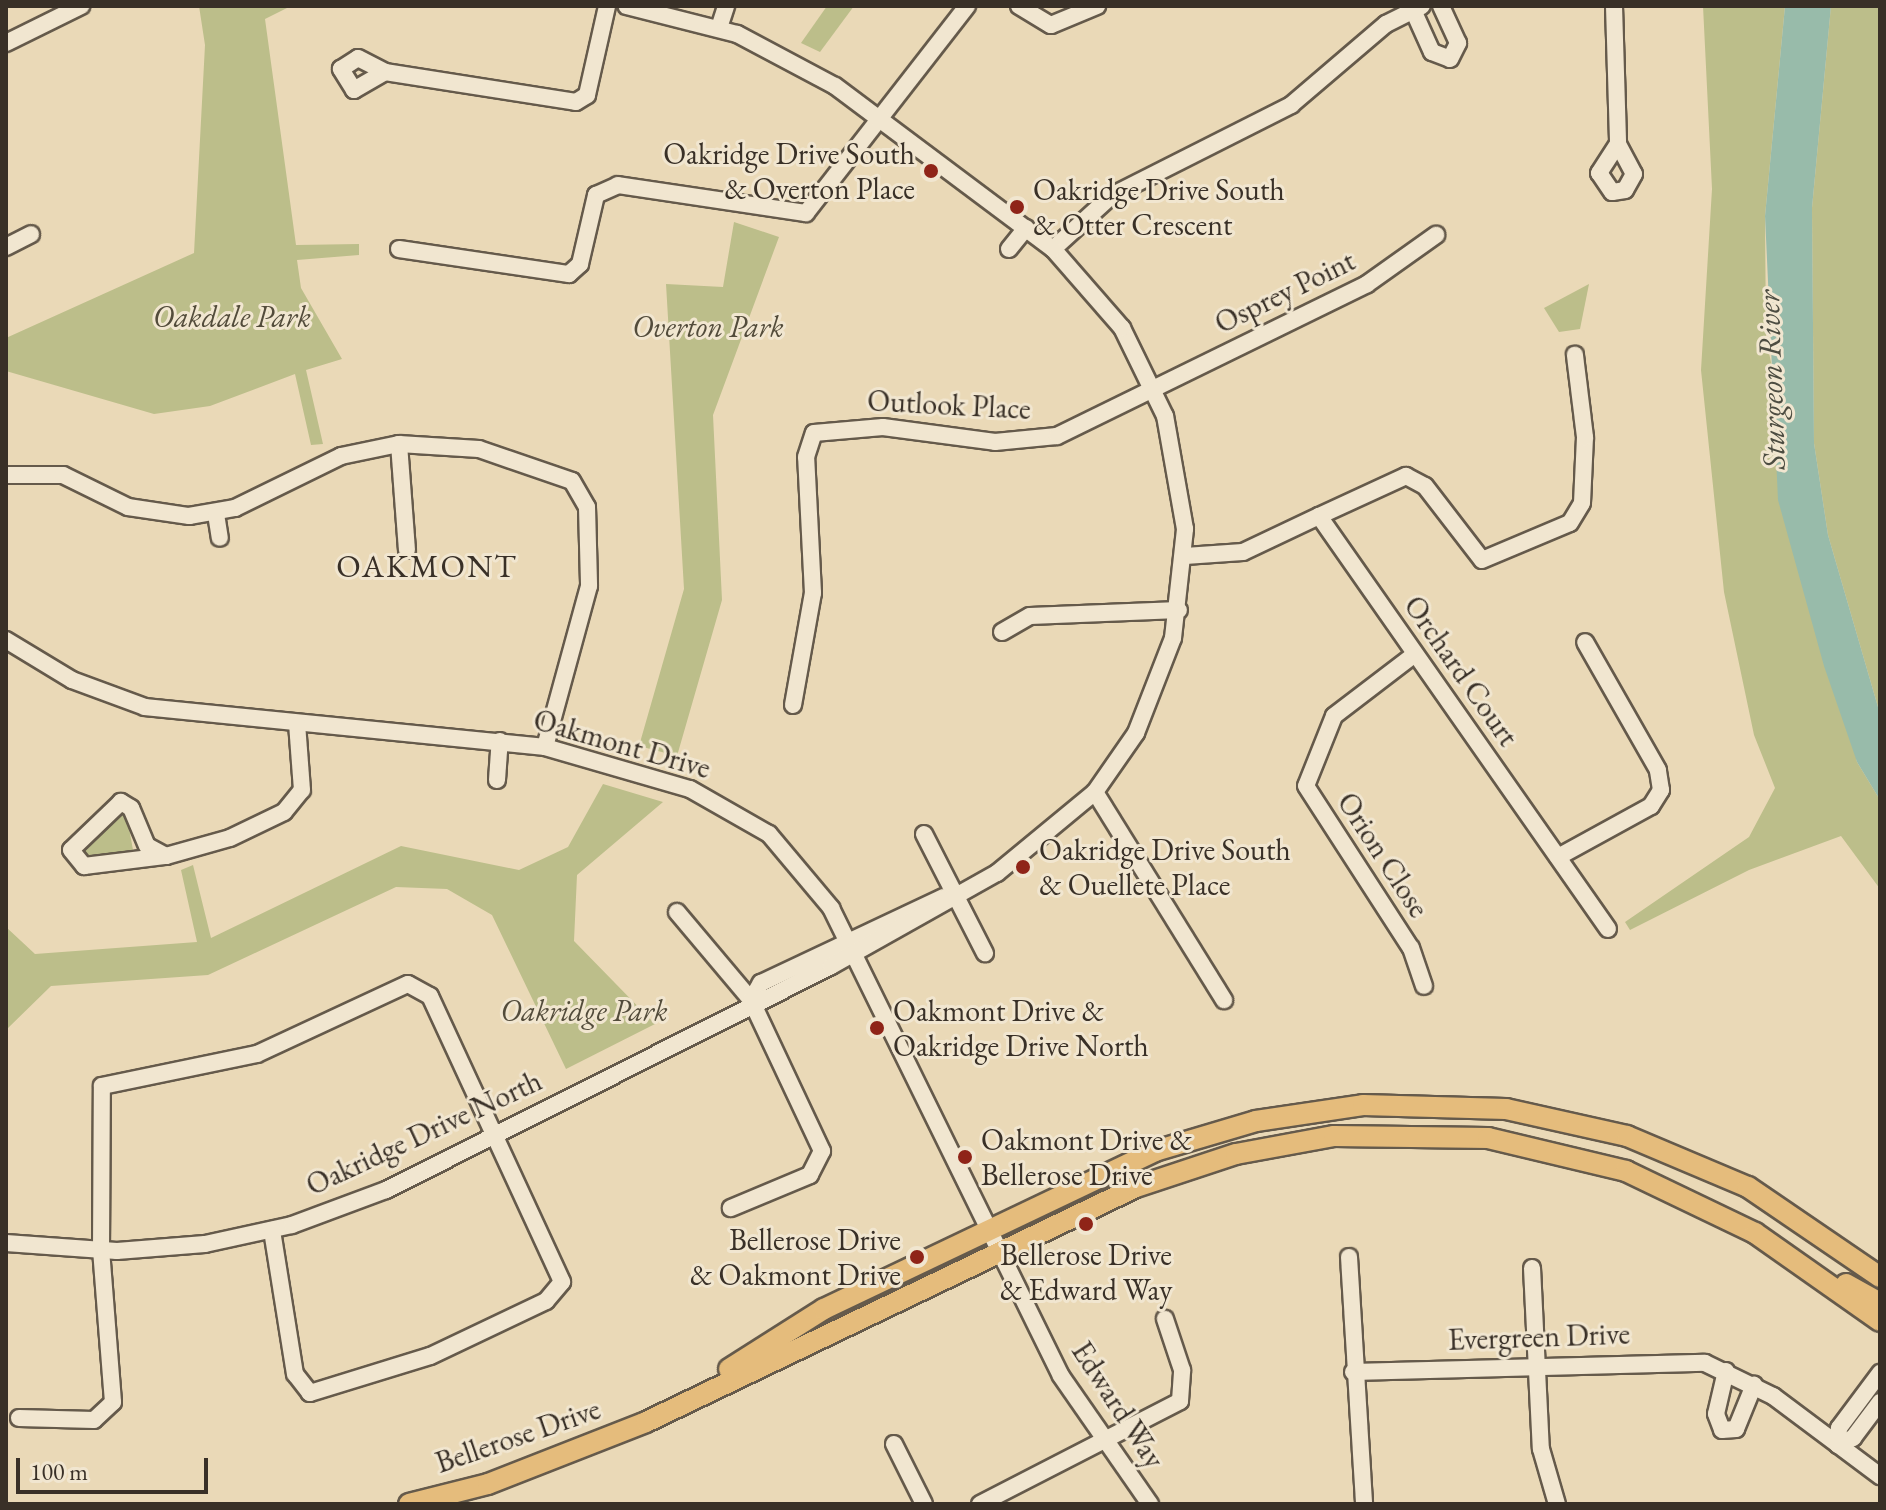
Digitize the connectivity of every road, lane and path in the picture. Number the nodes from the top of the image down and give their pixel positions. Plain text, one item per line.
1 (81, 6) edge
2 (607, 6) edge
3 (626, 6) edge
4 (726, 6) edge
5 (967, 6) edge
6 (1019, 6) edge
7 (1097, 6) edge
8 (1441, 6) edge
9 (1614, 6) edge
10 (1418, 8) edge
11 (719, 28) junction
12 (6, 43) edge
13 (385, 72) dead end
14 (881, 120) junction
15 (1618, 144) dead end
16 (1026, 228) junction
17 (31, 234) dead end
18 (1436, 235) dead end
19 (6, 247) edge
20 (399, 249) dead end
21 (1009, 249) dead end
22 (1053, 249) junction
23 (1575, 355) dead end
24 (1155, 390) junction
25 (399, 444) junction
26 (6, 475) edge
27 (216, 514) junction
28 (1319, 516) junction
29 (220, 538) dead end
30 (407, 550) dead end
31 (1185, 556) junction
32 (1179, 610) junction
33 (1002, 632) dead end
34 (1585, 642) dead end
35 (9, 649) edge
36 (1415, 654) junction
37 (793, 705) dead end
38 (297, 723) junction
39 (500, 741) junction
40 (545, 747) junction
41 (497, 780) dead end
42 (1095, 792) junction
43 (924, 834) dead end
44 (166, 856) junction
45 (1558, 857) junction
46 (953, 894) junction
47 (677, 912) dead end
48 (1608, 929) dead end
49 (850, 947) junction
50 (985, 953) dead end
51 (1424, 986) dead end
52 (751, 1000) junction
53 (1224, 1000) dead end
54 (496, 1133) junction
55 (731, 1208) dead end
56 (988, 1229) junction
57 (272, 1230) junction
58 (1755, 1233) junction
59 (6, 1243) edge
60 (998, 1250) junction
61 (101, 1251) junction
62 (1349, 1257) dead end
63 (1532, 1268) dead end
64 (1880, 1277) edge
65 (1880, 1303) edge
66 (1165, 1319) dead end
67 (1880, 1321) edge
68 (1536, 1366) junction
69 (1726, 1371) junction
70 (1353, 1372) junction
71 (1880, 1373) edge
72 (1754, 1385) junction
73 (1880, 1402) edge
74 (19, 1418) dead end
75 (646, 1422) junction
76 (1101, 1442) junction
77 (894, 1444) dead end
78 (1838, 1445) junction
79 (1880, 1476) edge
80 (409, 1504) edge
81 (924, 1504) edge
82 (980, 1504) edge
83 (1150, 1504) edge
84 (1364, 1504) edge
85 (1557, 1504) edge

1 - 12 street
2 - 13 street
3 - 11 street, Oakridge Drive North
4 - 11 street
5 - 14 street
6 - 7 street
8 - 10 street
9 - 15 street
10 - 22 street
11 - 14 street, Oakridge Drive North
14 - 16 street, Oakridge Drive North
14 - 20 street
16 - 21 street
16 - 22 street, Oakridge Drive North
17 - 19 street
18 - 24 street, Osprey Point
22 - 24 street, Oakridge Drive North
23 - 28 street
24 - 31 street, Oakridge Drive North
24 - 37 street, Outlook Place
25 - 27 street
25 - 30 street
25 - 40 street
26 - 27 street
27 - 29 street
28 - 31 street
28 - 36 street, Orchard Court
31 - 32 street, Oakridge Drive North
32 - 33 street
32 - 42 street, Oakridge Drive North
34 - 45 street
35 - 38 street, Oakmont Drive
36 - 45 street, Orchard Court
36 - 51 street, Orion Close
38 - 39 street, Oakmont Drive
38 - 44 street
39 - 40 street, Oakmont Drive
39 - 41 street, Oakmont Drive
40 - 49 street, Oakmont Drive
42 - 46 street, Oakridge Drive North
42 - 53 street
43 - 46 street
44 - 44 street
45 - 48 street, Orchard Court
46 - 49 street, Oakridge Drive North
46 - 50 street
47 - 52 street
49 - 52 street, Oakridge Drive North
49 - 56 street, Oakmont Drive
52 - 54 street, Oakridge Drive North
52 - 55 street
54 - 57 street, Oakridge Drive North
54 - 57 street
54 - 61 street
56 - 60 street, Oakmont Drive
56 - 64 main road, Bellerose Drive
56 - 75 main road, Bellerose Drive
57 - 61 street, Oakridge Drive North
58 - 60 main road, Bellerose Drive
58 - 65 main road
58 - 67 main road, Bellerose Drive
59 - 61 street, Oakridge Drive North
60 - 75 main road, Bellerose Drive
60 - 76 street, Edward Way
61 - 74 street
62 - 70 street
63 - 68 street
66 - 76 street
68 - 69 street, Evergreen Drive
68 - 70 street, Evergreen Drive
68 - 85 street
69 - 72 street, Evergreen Drive
69 - 72 street
70 - 84 street
71 - 78 street
72 - 78 street, Evergreen Drive
73 - 78 street
75 - 80 main road, Bellerose Drive
76 - 82 street
76 - 83 street, Edward Way
77 - 81 street
78 - 79 street, Evergreen Drive

